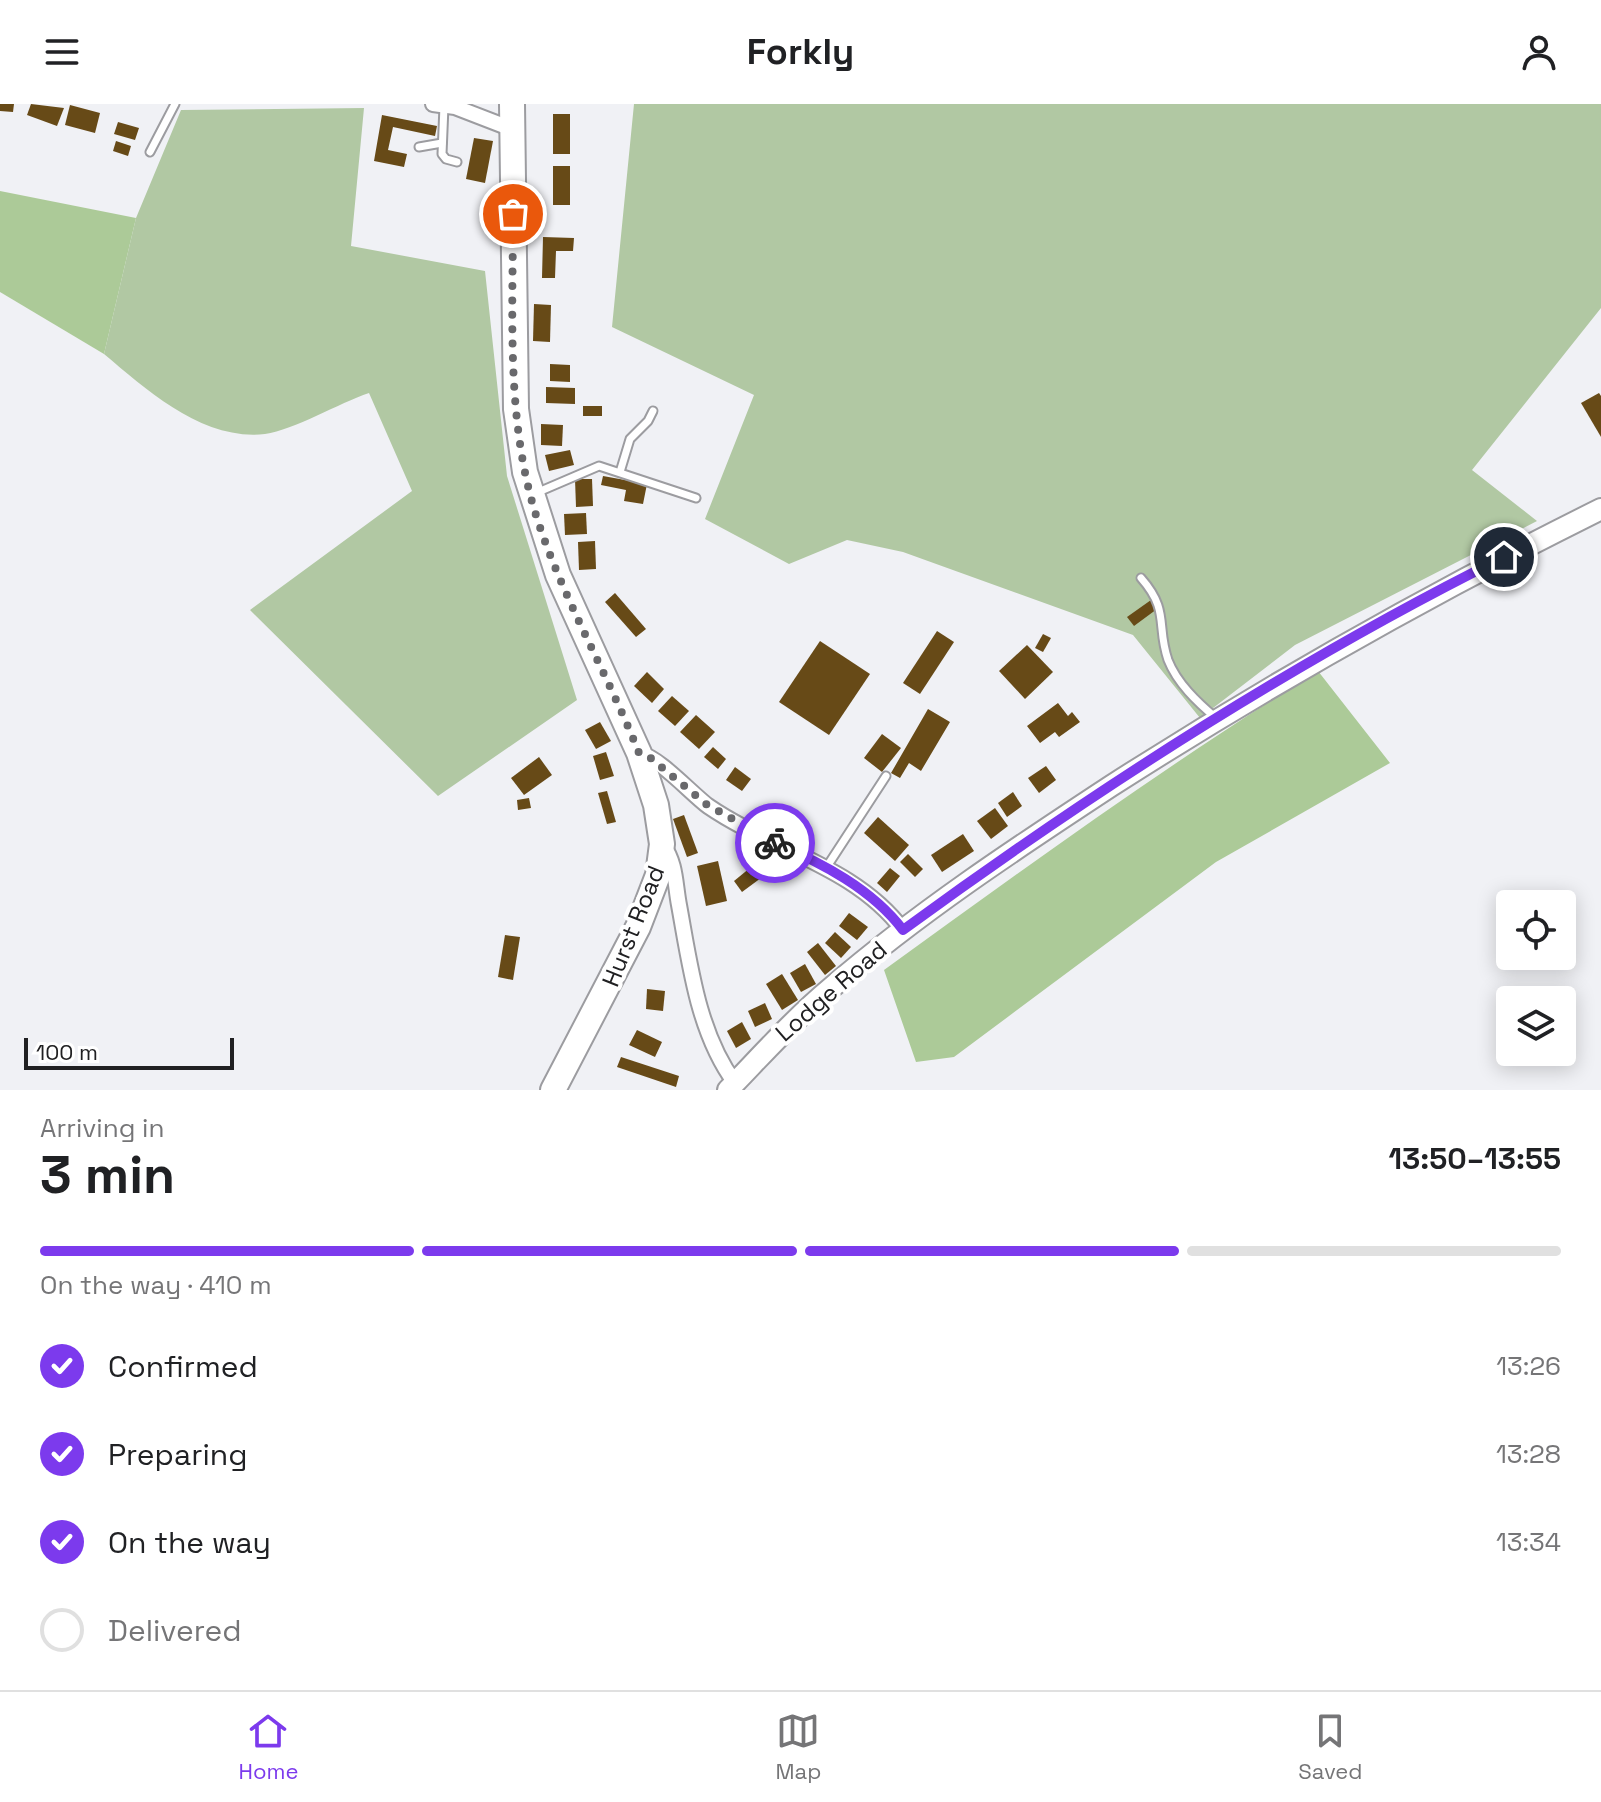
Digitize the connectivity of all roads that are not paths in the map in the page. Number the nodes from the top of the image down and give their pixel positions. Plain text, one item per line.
1 (175, 104) edge
2 (512, 104) edge
3 (449, 105) edge
4 (512, 129) junction
5 (442, 143) junction
6 (419, 147) dead end
7 (150, 152) dead end
8 (457, 162) dead end
9 (653, 411) dead end
10 (620, 472) junction
11 (530, 495) junction
12 (696, 498) dead end
13 (1601, 509) edge
14 (1141, 578) dead end
15 (1218, 719) junction
16 (639, 753) junction
17 (886, 776) dead end
18 (675, 780) junction
19 (653, 793) junction
20 (662, 844) junction
21 (826, 868) junction
22 (650, 896) junction
23 (678, 904) junction
24 (903, 930) junction
25 (731, 1086) edge
26 (553, 1090) edge

1 - 7 lane
2 - 4 main road, Hurst Road
3 - 4 street
3 - 5 lane
4 - 11 main road, Hurst Road
5 - 6 lane
5 - 8 lane
9 - 10 lane
10 - 11 lane
10 - 12 lane
11 - 16 main road, Hurst Road
13 - 15 main road, Lodge Road
14 - 15 lane
15 - 24 main road, Lodge Road
16 - 18 street
16 - 19 main road, Hurst Road
17 - 21 lane
18 - 19 street
18 - 21 street
19 - 20 main road, Hurst Road
20 - 22 main road, Hurst Road
20 - 23 street
21 - 24 street
22 - 23 street
22 - 26 main road, Hurst Road
23 - 25 street
24 - 25 main road, Lodge Road

